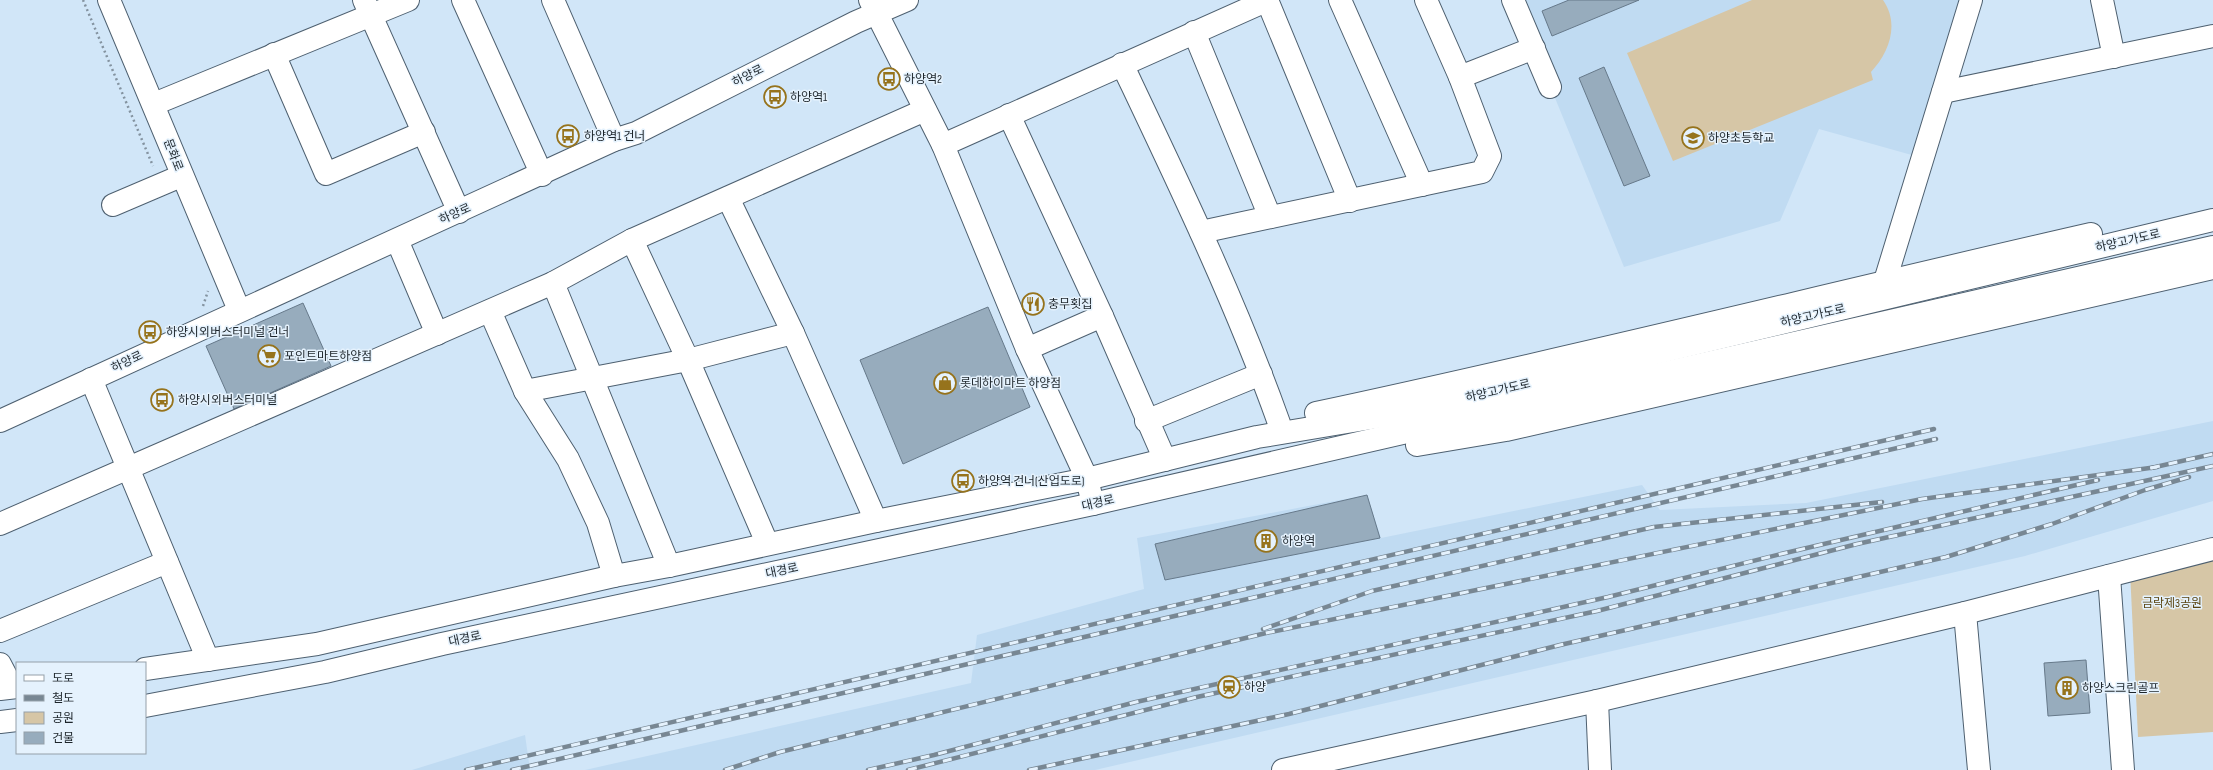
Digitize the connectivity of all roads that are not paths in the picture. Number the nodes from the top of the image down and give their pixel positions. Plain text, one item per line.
1 (109, 0) edge
2 (408, 0) edge
3 (463, 0) edge
4 (553, 0) edge
5 (907, 0) edge
6 (1267, 0) edge
7 (1340, 0) edge
8 (1426, 0) edge
9 (1513, 0) edge
10 (1971, 0) edge
11 (2102, 0) edge
12 (873, 7) edge
13 (367, 8) edge
14 (1194, 32) junction
15 (2213, 36) edge
16 (1534, 48) junction
17 (274, 54) junction
18 (2114, 57) junction
19 (1122, 64) junction
20 (1460, 77) junction
21 (1550, 87) dead end
22 (1943, 92) junction
23 (154, 104) junction
24 (924, 110) junction
25 (1009, 115) junction
26 (424, 132) junction
27 (614, 140) junction
28 (943, 145) junction
29 (542, 175) junction
30 (172, 180) junction
31 (1422, 185) junction
32 (728, 198) junction
33 (1350, 201) junction
34 (113, 205) dead end
35 (2213, 206) edge
36 (459, 212) junction
37 (1270, 217) junction
38 (2213, 220) edge
39 (1201, 232) junction
40 (397, 240) junction
41 (632, 240) junction
42 (2213, 247) edge
43 (2213, 268) edge
44 (1884, 281) junction
45 (552, 283) junction
46 (239, 310) junction
47 (490, 311) junction
48 (1102, 316) junction
49 (793, 333) junction
50 (436, 334) junction
51 (1027, 349) junction
52 (688, 360) junction
53 (1261, 374) junction
54 (592, 378) junction
55 (91, 379) junction
56 (525, 391) junction
57 (0, 421) edge
58 (1146, 421) junction
59 (1415, 421) junction
60 (1279, 424) junction
61 (1257, 437) junction
62 (1338, 448) junction
63 (1164, 460) junction
64 (128, 469) junction
65 (1087, 479) junction
66 (1094, 504) junction
67 (876, 521) junction
68 (0, 524) edge
69 (767, 543) junction
70 (2213, 549) edge
71 (167, 562) junction
72 (668, 566) junction
73 (614, 576) junction
74 (2109, 576) junction
75 (1964, 613) junction
76 (0, 631) edge
77 (208, 660) junction
78 (0, 664) edge
79 (146, 669) edge
80 (10, 688) edge
81 (1596, 701) junction
82 (146, 706) edge
83 (16, 720) edge
84 (0, 722) edge
85 (1283, 770) edge
86 (1600, 770) edge
87 (1979, 770) edge
88 (2123, 770) edge

1 - 23 main road, 문화로
2 - 13 main road
3 - 29 main road
4 - 27 main road
5 - 12 main road, 하양로
6 - 14 main road
6 - 33 main road
7 - 31 main road
8 - 20 main road
9 - 16 main road
10 - 22 main road
11 - 18 main road
12 - 24 main road
12 - 27 main road, 하양로
13 - 17 main road
13 - 26 main road
14 - 19 main road
14 - 37 main road
15 - 18 main road
16 - 20 main road
16 - 21 main road
17 - 23 main road
17 - 26 main road
18 - 22 main road
19 - 25 main road
19 - 39 main road
20 - 31 main road
22 - 44 main road
23 - 30 main road, 문화로
24 - 28 main road
24 - 32 main road
25 - 28 main road
25 - 48 main road
26 - 36 main road
27 - 29 main road, 하양로
28 - 51 main road
29 - 36 main road, 하양로
30 - 34 main road
30 - 46 main road, 문화로
31 - 33 main road
32 - 41 main road
32 - 49 main road
33 - 37 main road
35 - 44 main road
36 - 40 main road, 하양로
37 - 39 main road
38 - 59 main road, 하양고가도로
39 - 53 main road
40 - 46 main road, 하양로
40 - 50 main road
41 - 45 main road
41 - 52 main road
42 - 59 main road, 하양고가도로
43 - 62 main road
44 - 60 main road
45 - 47 main road
45 - 54 main road
46 - 55 main road, 하양로
47 - 50 main road
47 - 56 main road
48 - 51 main road
48 - 58 main road
49 - 52 main road
49 - 67 main road
50 - 64 main road
51 - 65 main road
52 - 54 main road
52 - 69 main road
53 - 58 main road
53 - 60 main road
54 - 56 main road
54 - 72 main road
55 - 57 main road, 하양로
55 - 64 main road
56 - 73 main road
58 - 63 main road
59 - 61 main road
59 - 62 main road, 대경로
60 - 61 main road
61 - 63 main road
62 - 66 main road, 대경로
63 - 65 main road
64 - 68 main road
64 - 71 main road
65 - 66 main road
65 - 67 main road
66 - 82 main road, 대경로
67 - 69 main road
69 - 72 main road
70 - 74 main road
71 - 76 main road
71 - 77 main road
72 - 73 main road
73 - 77 main road
74 - 75 main road
74 - 88 main road
75 - 81 main road
75 - 87 main road
77 - 79 main road
78 - 80 main road
81 - 85 main road
81 - 86 main road
83 - 84 main road

